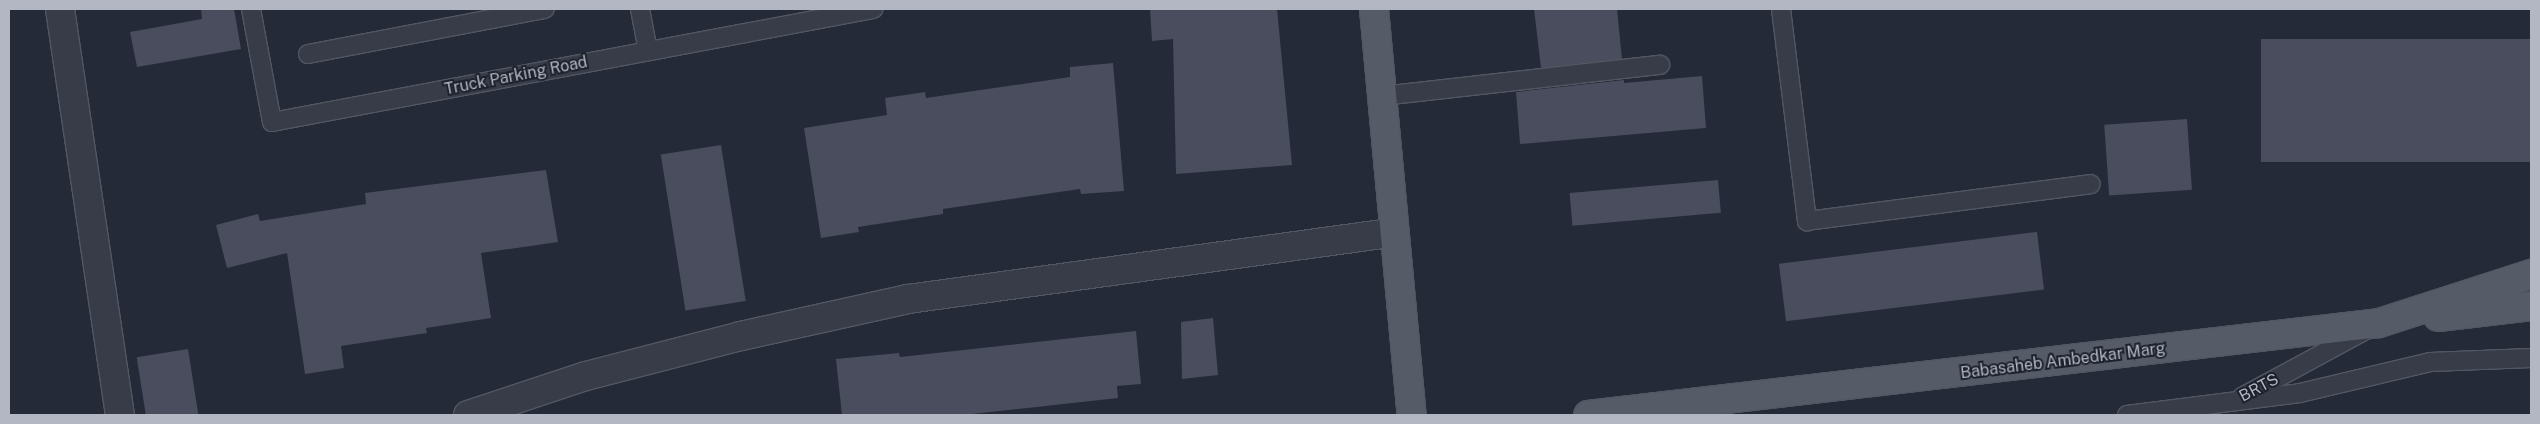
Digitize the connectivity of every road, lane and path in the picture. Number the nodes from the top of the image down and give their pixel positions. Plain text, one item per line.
1 (60, 9) edge
2 (251, 9) edge
3 (545, 9) edge
4 (640, 9) edge
5 (873, 9) edge
6 (1374, 9) edge
7 (1781, 9) edge
8 (648, 51) junction
9 (308, 54) dead end
10 (1660, 65) dead end
11 (1382, 96) junction
12 (2091, 184) dead end
13 (1394, 232) junction
14 (2531, 274) edge
15 (2531, 306) edge
16 (2379, 323) junction
17 (2531, 358) edge
18 (2230, 403) junction
19 (120, 415) edge
20 (468, 415) edge
21 (1412, 415) edge
22 (1588, 415) edge
23 (2127, 415) edge

1 - 19 street
2 - 8 lane, Truck Parking Road
3 - 9 lane
4 - 8 lane
5 - 8 lane, Truck Parking Road
6 - 11 main road
7 - 12 lane
10 - 11 lane
11 - 13 main road
13 - 20 street
13 - 21 main road
14 - 16 main road, Babasaheb Ambedkar Marg
15 - 16 main road
16 - 18 lane, BRTS
16 - 22 main road, Babasaheb Ambedkar Marg
17 - 18 lane
18 - 23 lane, BRTS

